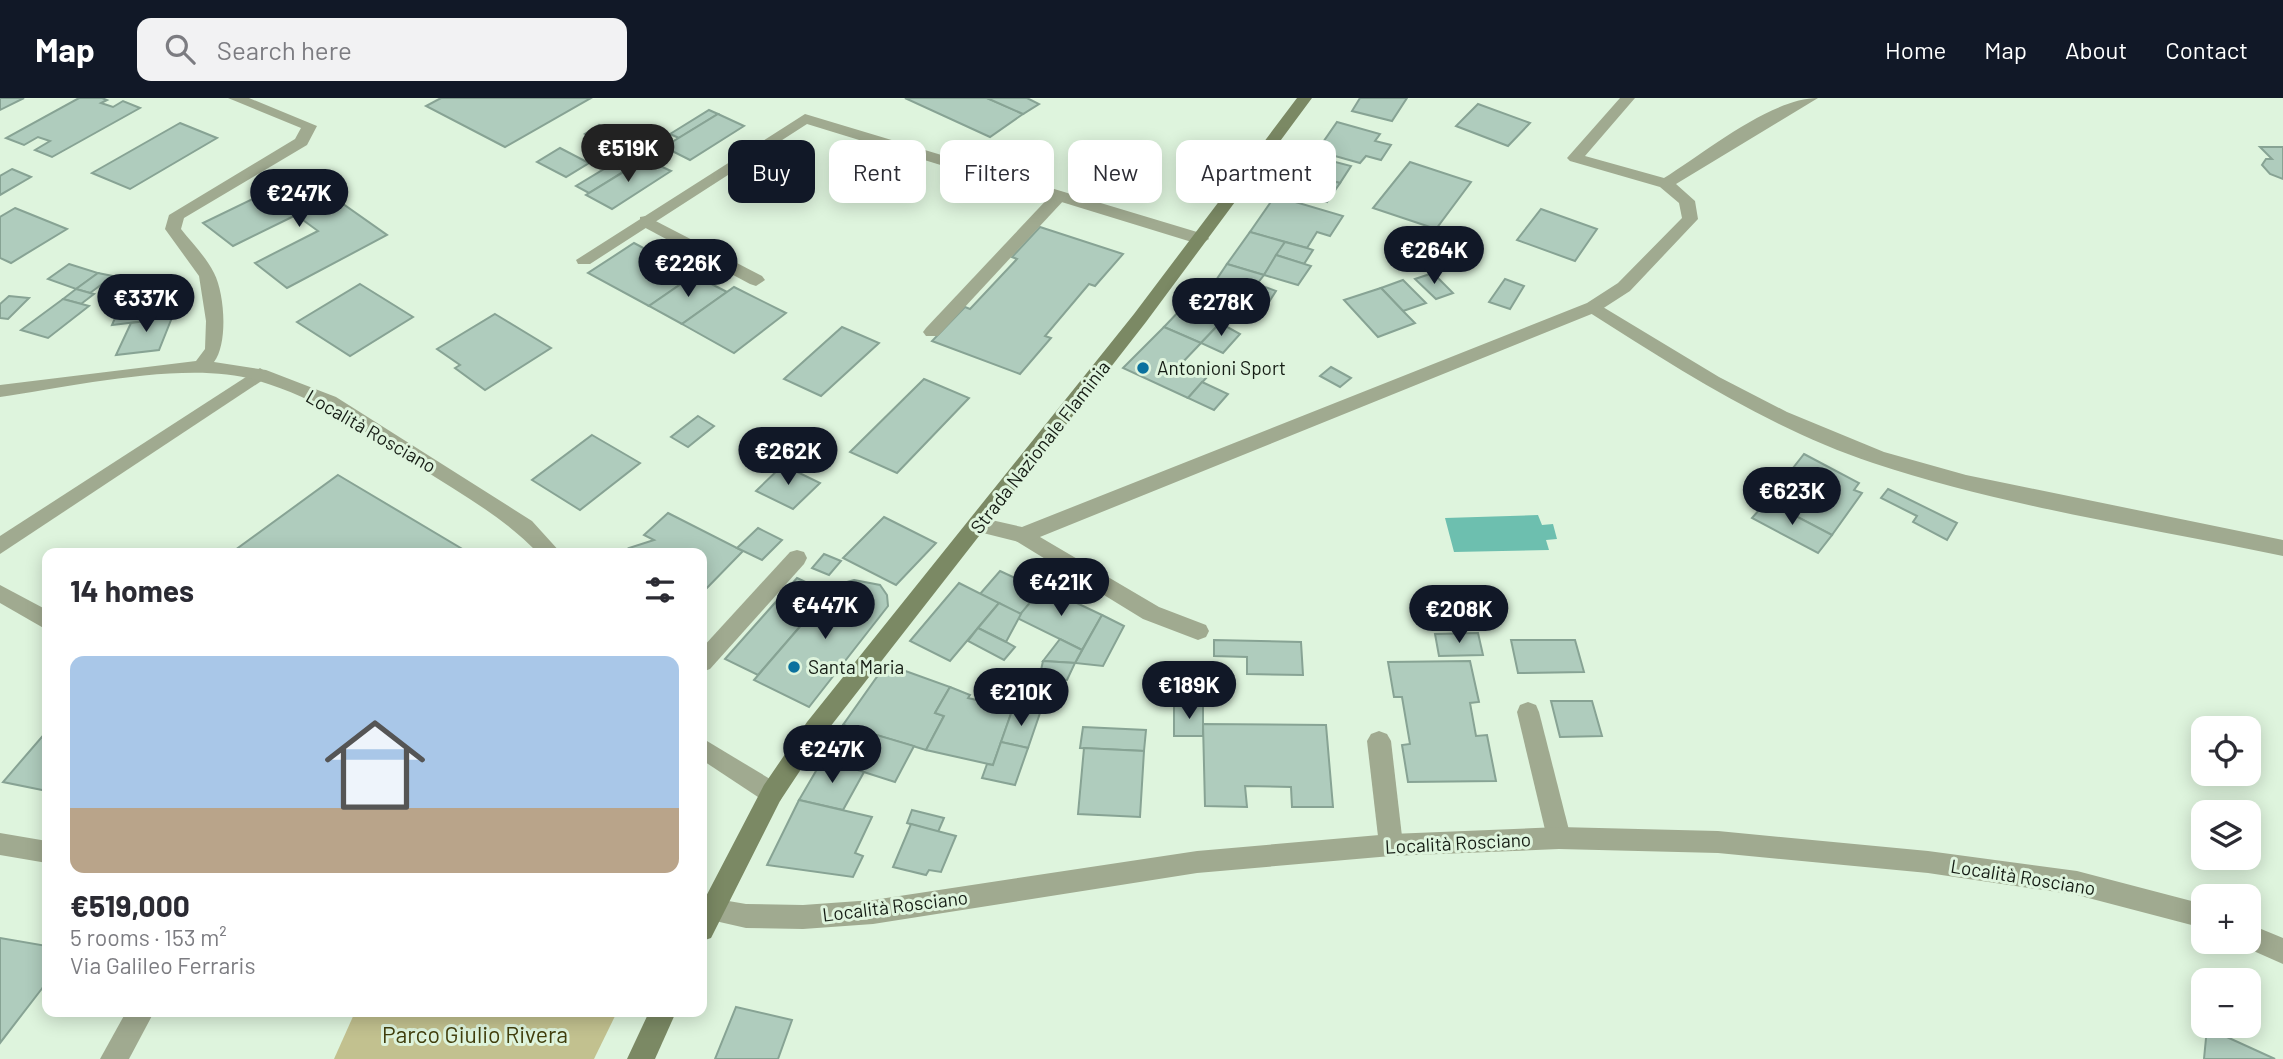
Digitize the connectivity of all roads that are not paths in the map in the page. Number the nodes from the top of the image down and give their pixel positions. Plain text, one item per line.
1 (235, 98) edge
2 (1305, 98) edge
3 (1628, 98) edge
4 (1811, 98) edge
5 (1666, 184) junction
6 (1059, 196) junction
7 (646, 221) junction
8 (1201, 239) junction
9 (584, 260) dead end
10 (756, 280) dead end
11 (1593, 307) junction
12 (932, 332) dead end
13 (201, 367) junction
14 (260, 374) junction
15 (0, 391) edge
16 (978, 525) junction
17 (1023, 535) junction
18 (0, 546) edge
19 (546, 548) edge
20 (2283, 548) edge
21 (797, 558) dead end
22 (0, 593) edge
23 (42, 618) edge
24 (1198, 631) dead end
25 (707, 657) edge
26 (1528, 712) dead end
27 (1379, 741) dead end
28 (707, 751) edge
29 (772, 793) junction
30 (1559, 838) junction
31 (0, 844) edge
32 (1391, 845) junction
33 (42, 851) edge
34 (2191, 913) edge
35 (707, 920) edge
36 (2261, 941) edge
37 (2283, 951) edge
38 (138, 1017) edge
39 (661, 1017) edge
40 (114, 1059) edge
41 (641, 1059) edge

1 - 13 street
2 - 8 main road, Strada Nazionale Flaminia
3 - 5 street
4 - 5 street
5 - 11 street
6 - 7 street
6 - 8 street
6 - 12 street
7 - 9 street
7 - 10 street
8 - 16 main road, Strada Nazionale Flaminia
11 - 17 street
11 - 20 street
13 - 14 street, Località Rosciano
13 - 15 street, Località Rosciano
14 - 18 street
14 - 19 street, Località Rosciano
16 - 17 street
16 - 29 main road, Strada Nazionale Flaminia
17 - 24 street
21 - 25 street
22 - 23 street
26 - 30 street
27 - 32 street
28 - 29 street
29 - 35 main road, Strada Nazionale Flaminia
30 - 32 street, Località Rosciano
30 - 34 street, Località Rosciano
31 - 33 street
32 - 35 street, Località Rosciano
36 - 37 street
38 - 40 street
39 - 41 main road

